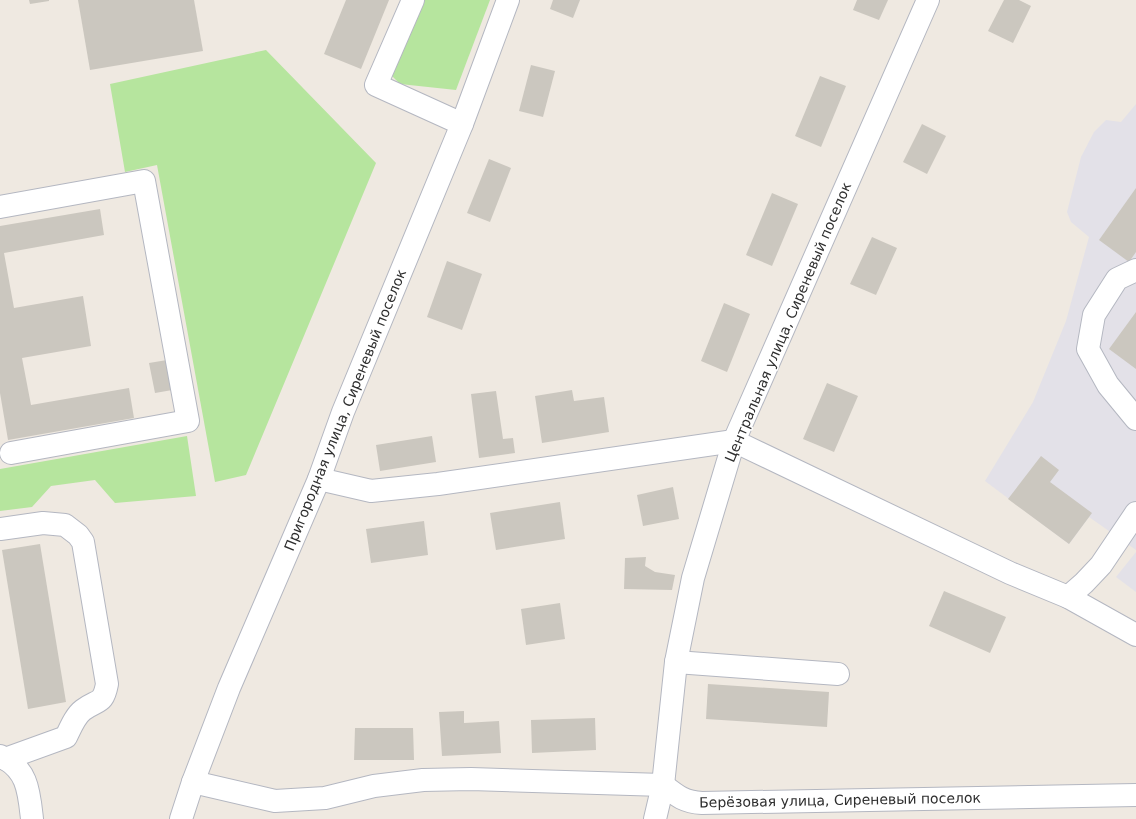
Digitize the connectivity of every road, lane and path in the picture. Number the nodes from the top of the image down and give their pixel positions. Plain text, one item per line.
1 (413, 0) edge
2 (508, 0) edge
3 (928, 0) edge
4 (462, 124) junction
5 (0, 207) edge
6 (1136, 270) edge
7 (1136, 418) edge
8 (734, 441) junction
9 (11, 453) dead end
10 (319, 479) junction
11 (1136, 513) edge
12 (0, 529) edge
13 (1068, 597) junction
14 (1136, 635) edge
15 (676, 662) junction
16 (838, 674) dead end
17 (3, 757) edge
18 (193, 782) junction
19 (663, 785) junction
20 (1136, 795) edge
21 (32, 819) edge
22 (181, 819) edge
23 (655, 819) edge

1 - 4 street
2 - 4 street, Пригородная улица, Сиреневый поселок
3 - 8 street, Центральная улица, Сиреневый поселок
4 - 10 street, Пригородная улица, Сиреневый поселок
5 - 9 street
6 - 7 street
8 - 10 street
8 - 13 street
8 - 15 street, Центральная улица, Сиреневый поселок
10 - 18 street, Пригородная улица, Сиреневый поселок
11 - 13 street
12 - 17 street
13 - 14 street
15 - 16 street
15 - 19 street, Центральная улица, Сиреневый поселок
17 - 21 street
18 - 19 street
18 - 22 street, Пригородная улица, Сиреневый поселок
19 - 20 street, Берёзовая улица, Сиреневый поселок
19 - 23 street, Центральная улица, Сиреневый поселок

